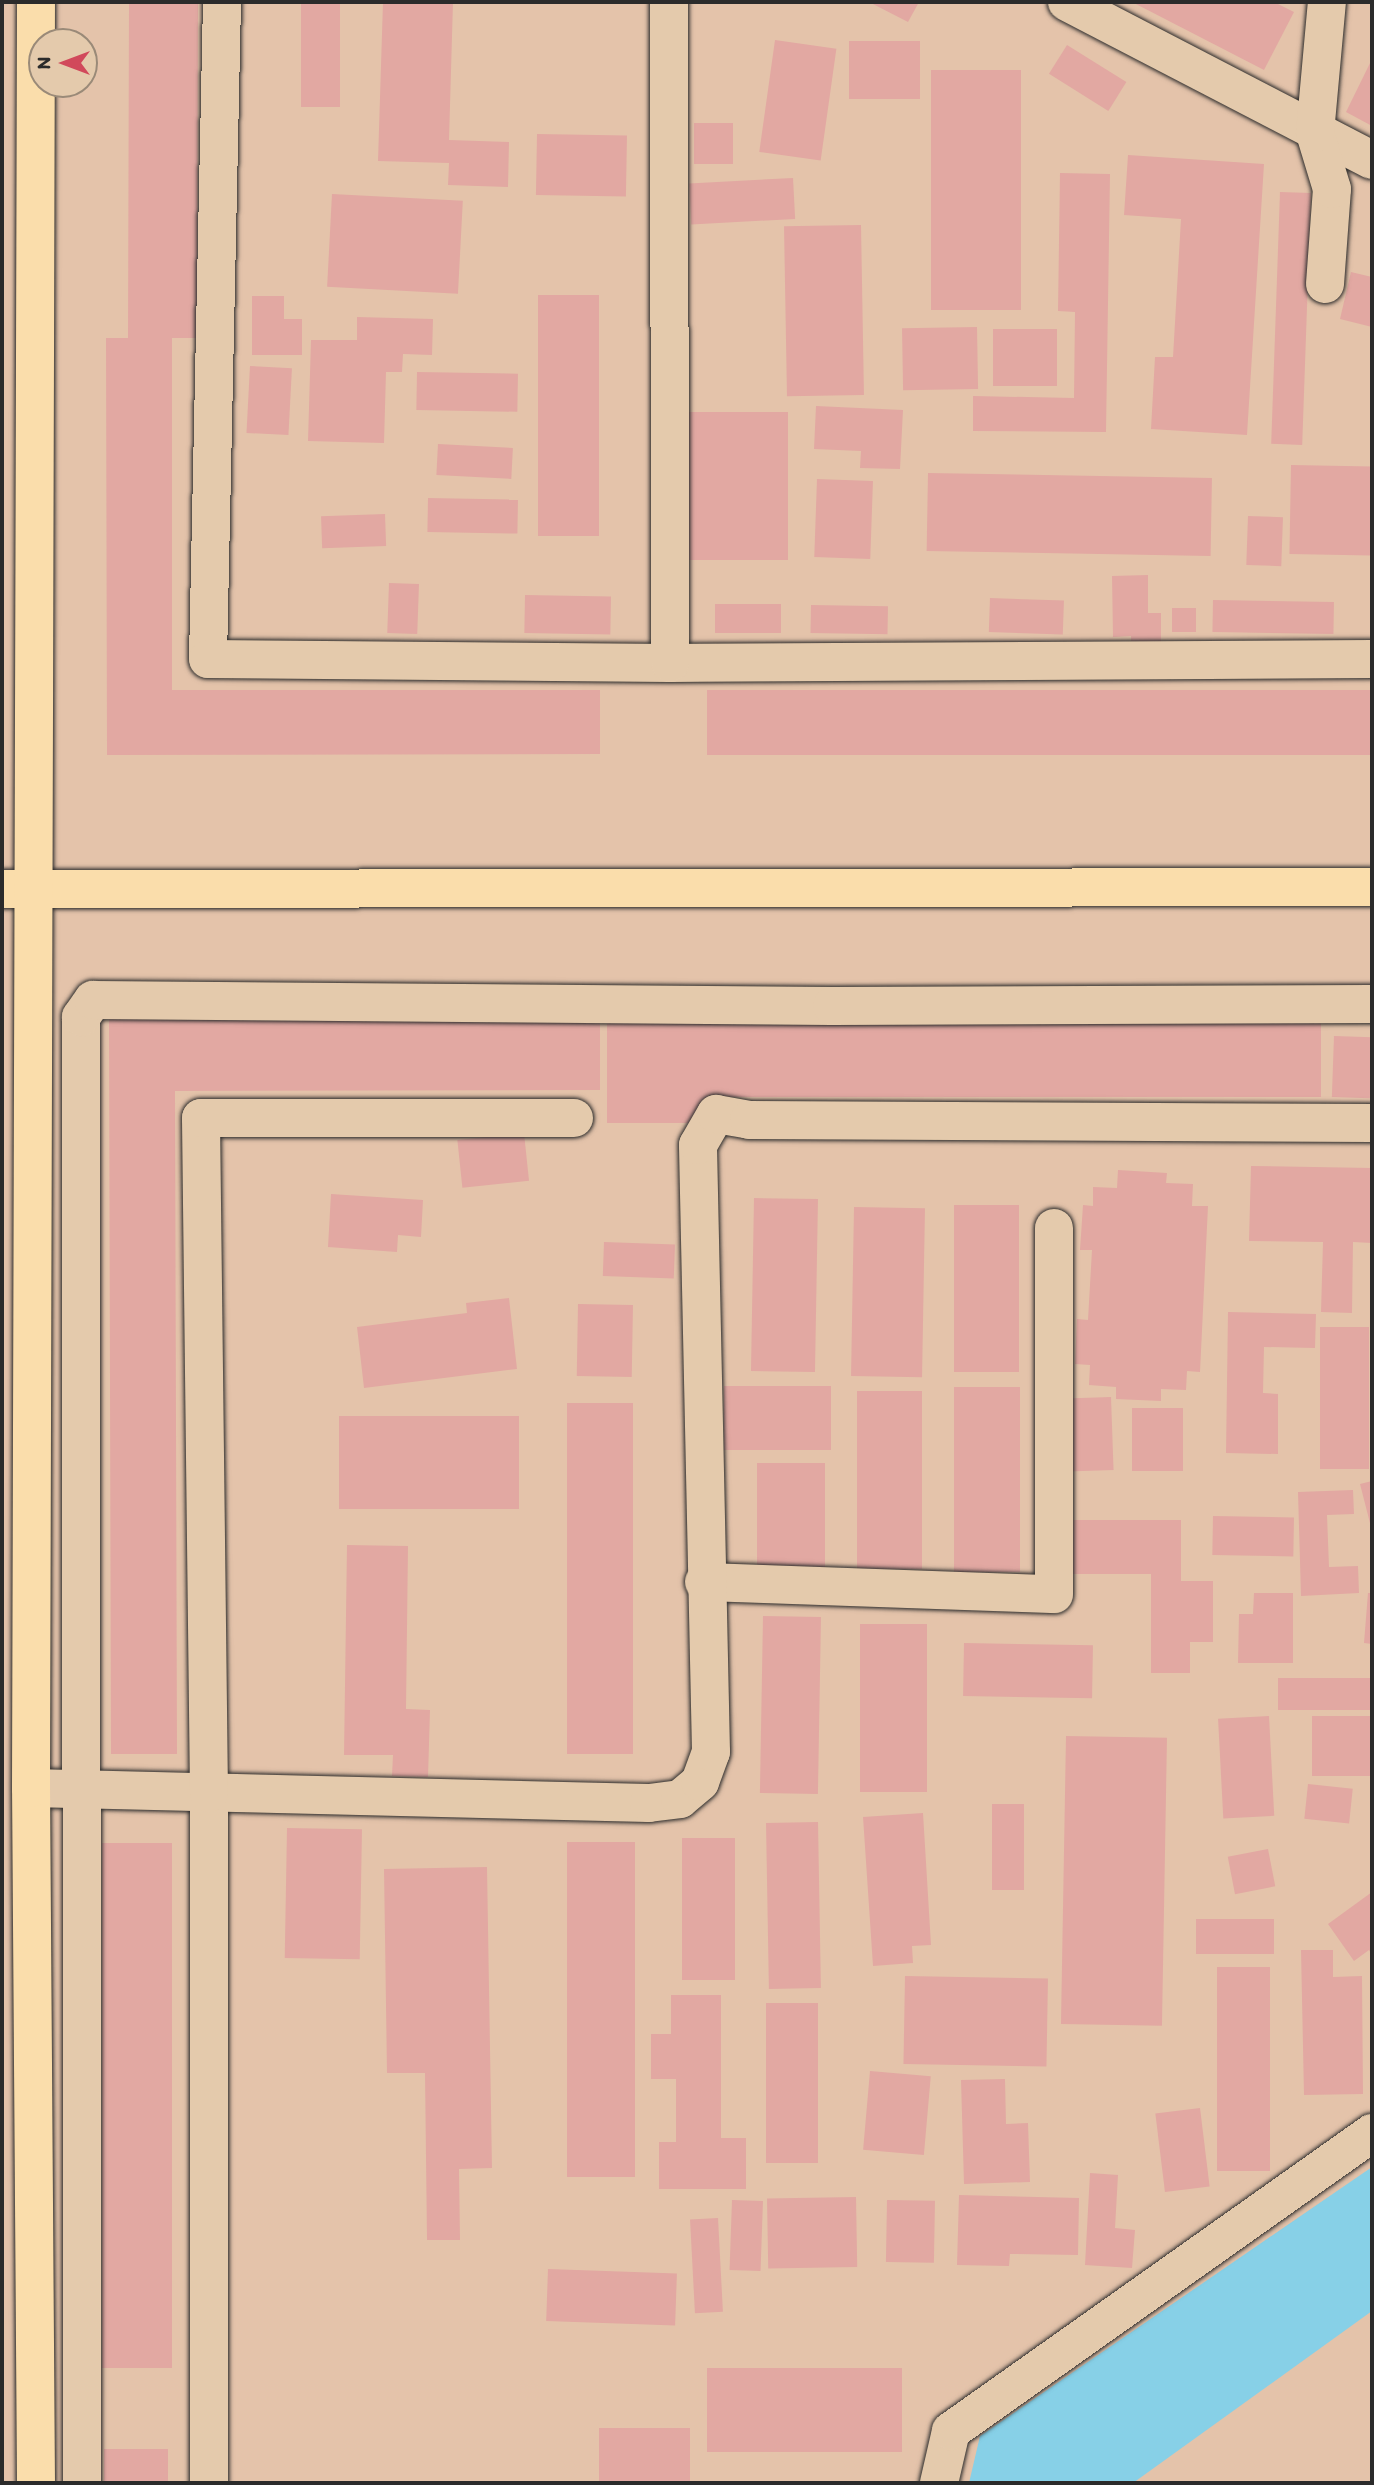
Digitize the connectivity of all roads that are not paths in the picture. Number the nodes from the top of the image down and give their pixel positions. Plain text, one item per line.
1 (36, 2) edge
2 (222, 2) edge
3 (669, 2) edge
4 (1067, 2) edge
5 (1327, 2) edge
6 (1315, 133) junction
7 (1372, 160) edge
8 (1325, 284) dead end
9 (1372, 659) edge
10 (670, 663) junction
11 (1372, 887) edge
12 (19, 889) edge
13 (1372, 1004) edge
14 (574, 1118) dead end
15 (1372, 1123) edge
16 (1054, 1228) dead end
17 (704, 1582) junction
18 (31, 1788) junction
19 (84, 1791) junction
20 (209, 1793) junction
21 (1372, 2133) edge
22 (36, 2483) edge
23 (82, 2483) edge
24 (209, 2483) edge
25 (939, 2483) edge

1 - 12 main road
2 - 10 street
3 - 10 street
4 - 6 street
5 - 6 street
6 - 7 street
6 - 8 street
9 - 10 street
11 - 12 main road
12 - 18 main road
13 - 19 street
14 - 20 street
15 - 17 street
16 - 17 street
17 - 20 street
18 - 19 street
18 - 22 main road
19 - 20 street
19 - 23 street
20 - 24 street
21 - 25 street

